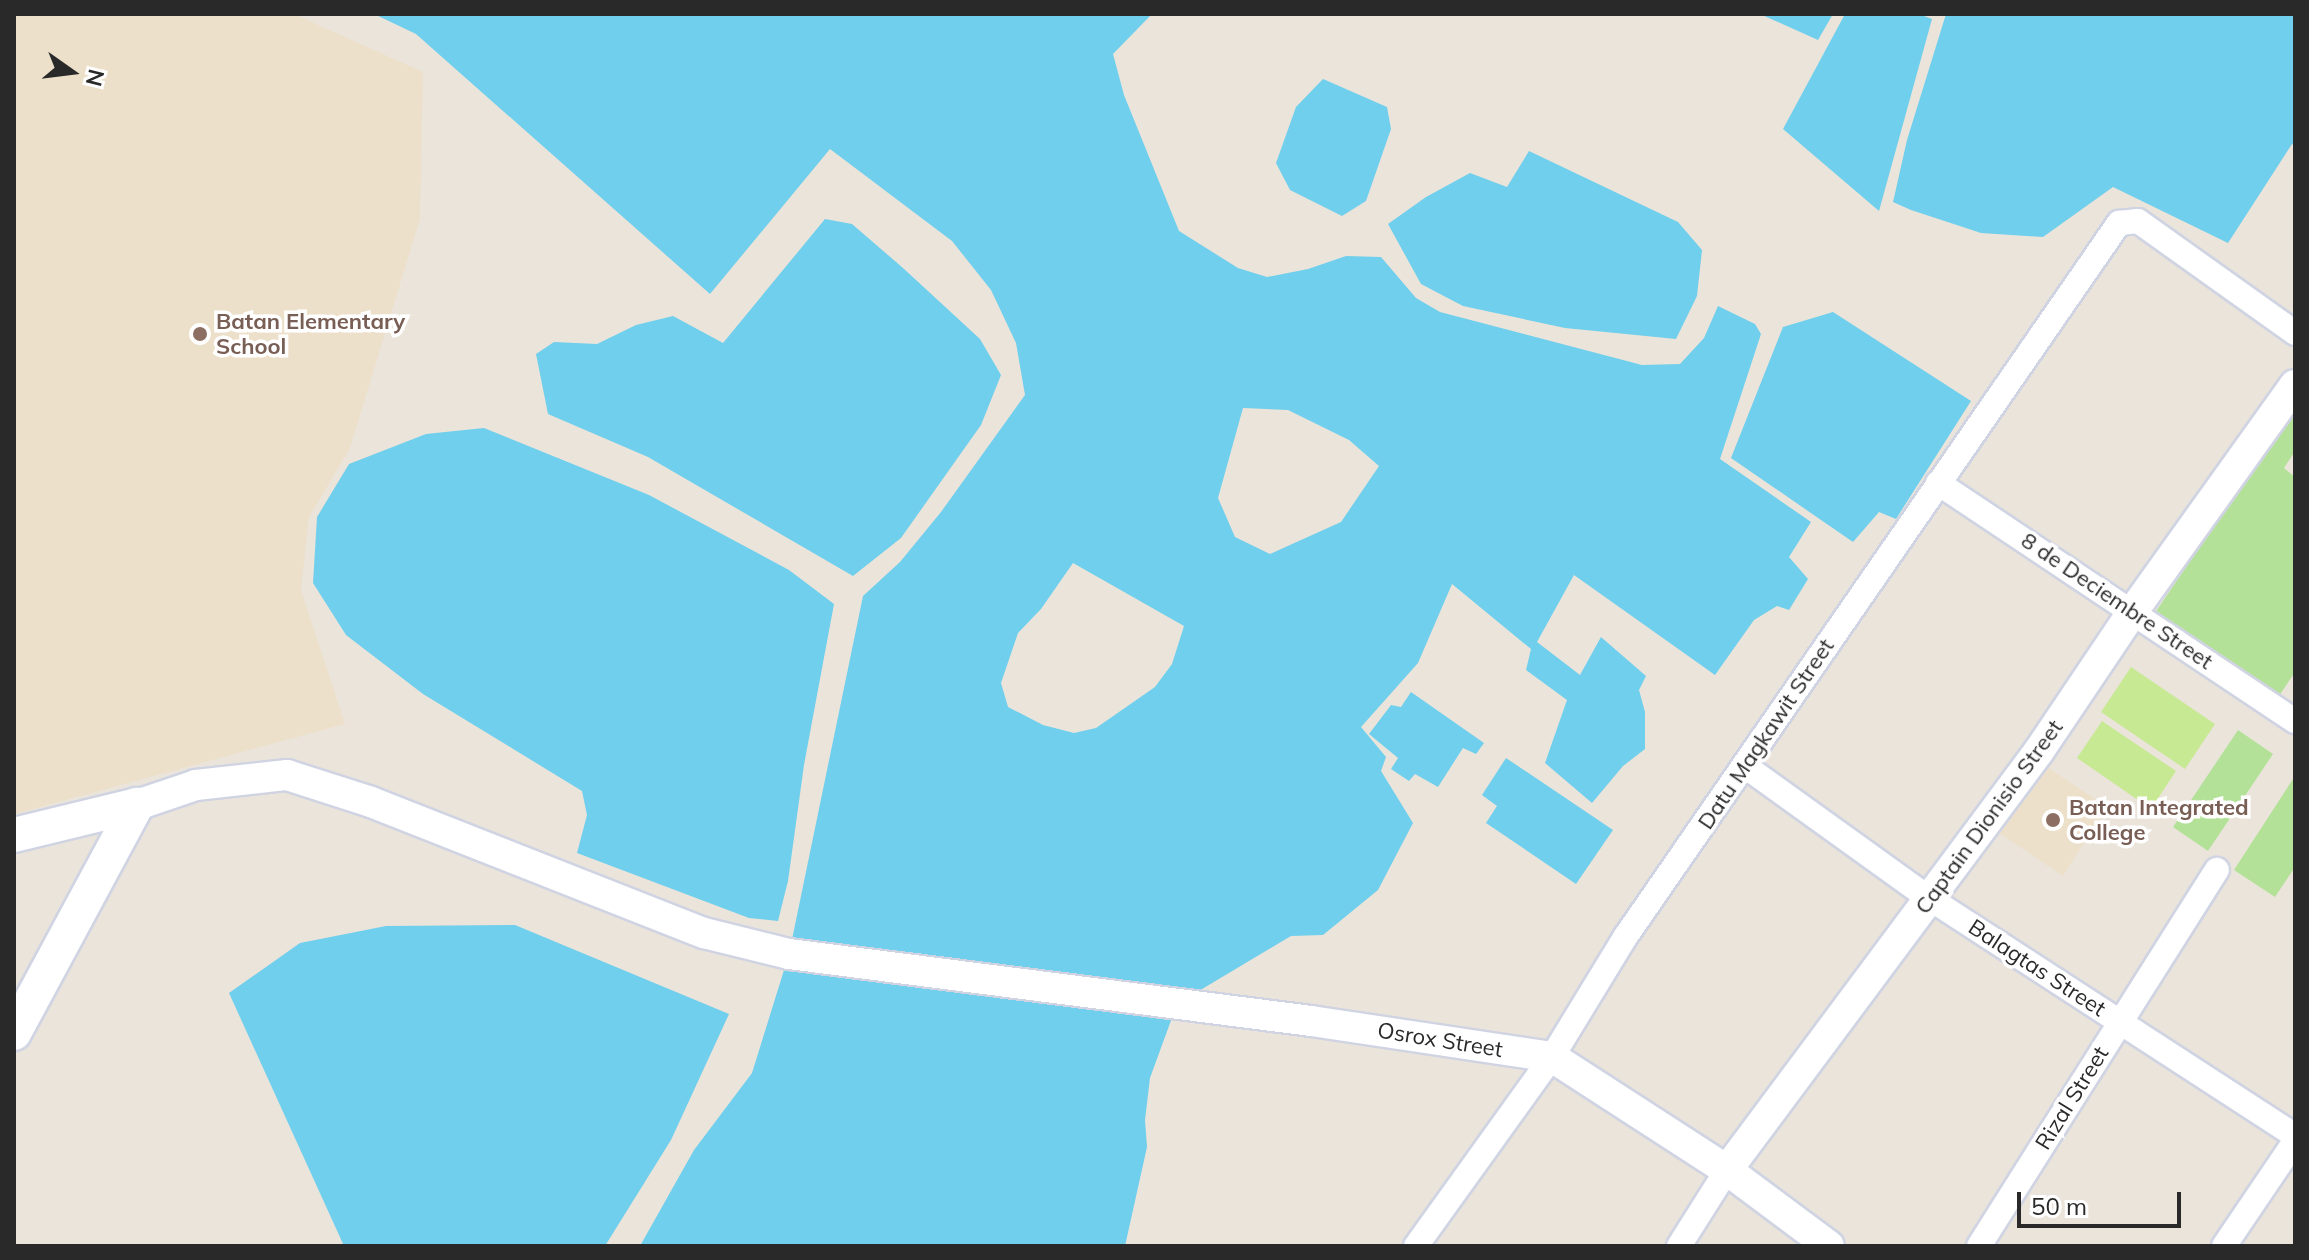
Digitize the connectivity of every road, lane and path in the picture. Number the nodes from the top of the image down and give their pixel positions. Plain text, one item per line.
1 (2295, 333) edge
2 (2295, 385) edge
3 (1938, 483) junction
4 (2133, 611) junction
5 (2295, 721) edge
6 (1745, 766) junction
7 (137, 805) junction
8 (14, 835) edge
9 (2217, 870) dead end
10 (1929, 898) junction
11 (2119, 1022) junction
12 (14, 1033) edge
13 (1552, 1057) junction
14 (2295, 1139) edge
15 (1727, 1170) junction
16 (1416, 1246) edge
17 (1679, 1246) edge
18 (1829, 1246) edge
19 (1979, 1246) edge
20 (2224, 1246) edge

1 - 3 street, Datu Magkawit Street
2 - 4 street, Captain Dionisio Street
3 - 4 street, 8 de Deciembre Street
3 - 6 street, Datu Magkawit Street
4 - 5 street, 8 de Deciembre Street
4 - 10 street, Captain Dionisio Street
6 - 10 street, Balagtas Street
6 - 13 street, Datu Magkawit Street
7 - 8 main road
7 - 12 main road
7 - 13 street, Osrox Street
9 - 11 street, Rizal Street
10 - 11 street, Balagtas Street
10 - 15 street, Captain Dionisio Street
11 - 14 street, Balagtas Street
11 - 19 street, Rizal Street
13 - 15 street, Osrox Street
13 - 16 street, Datu Magkawit Street
14 - 20 street
15 - 17 street, Captain Dionisio Street
15 - 18 street, Osrox Street

